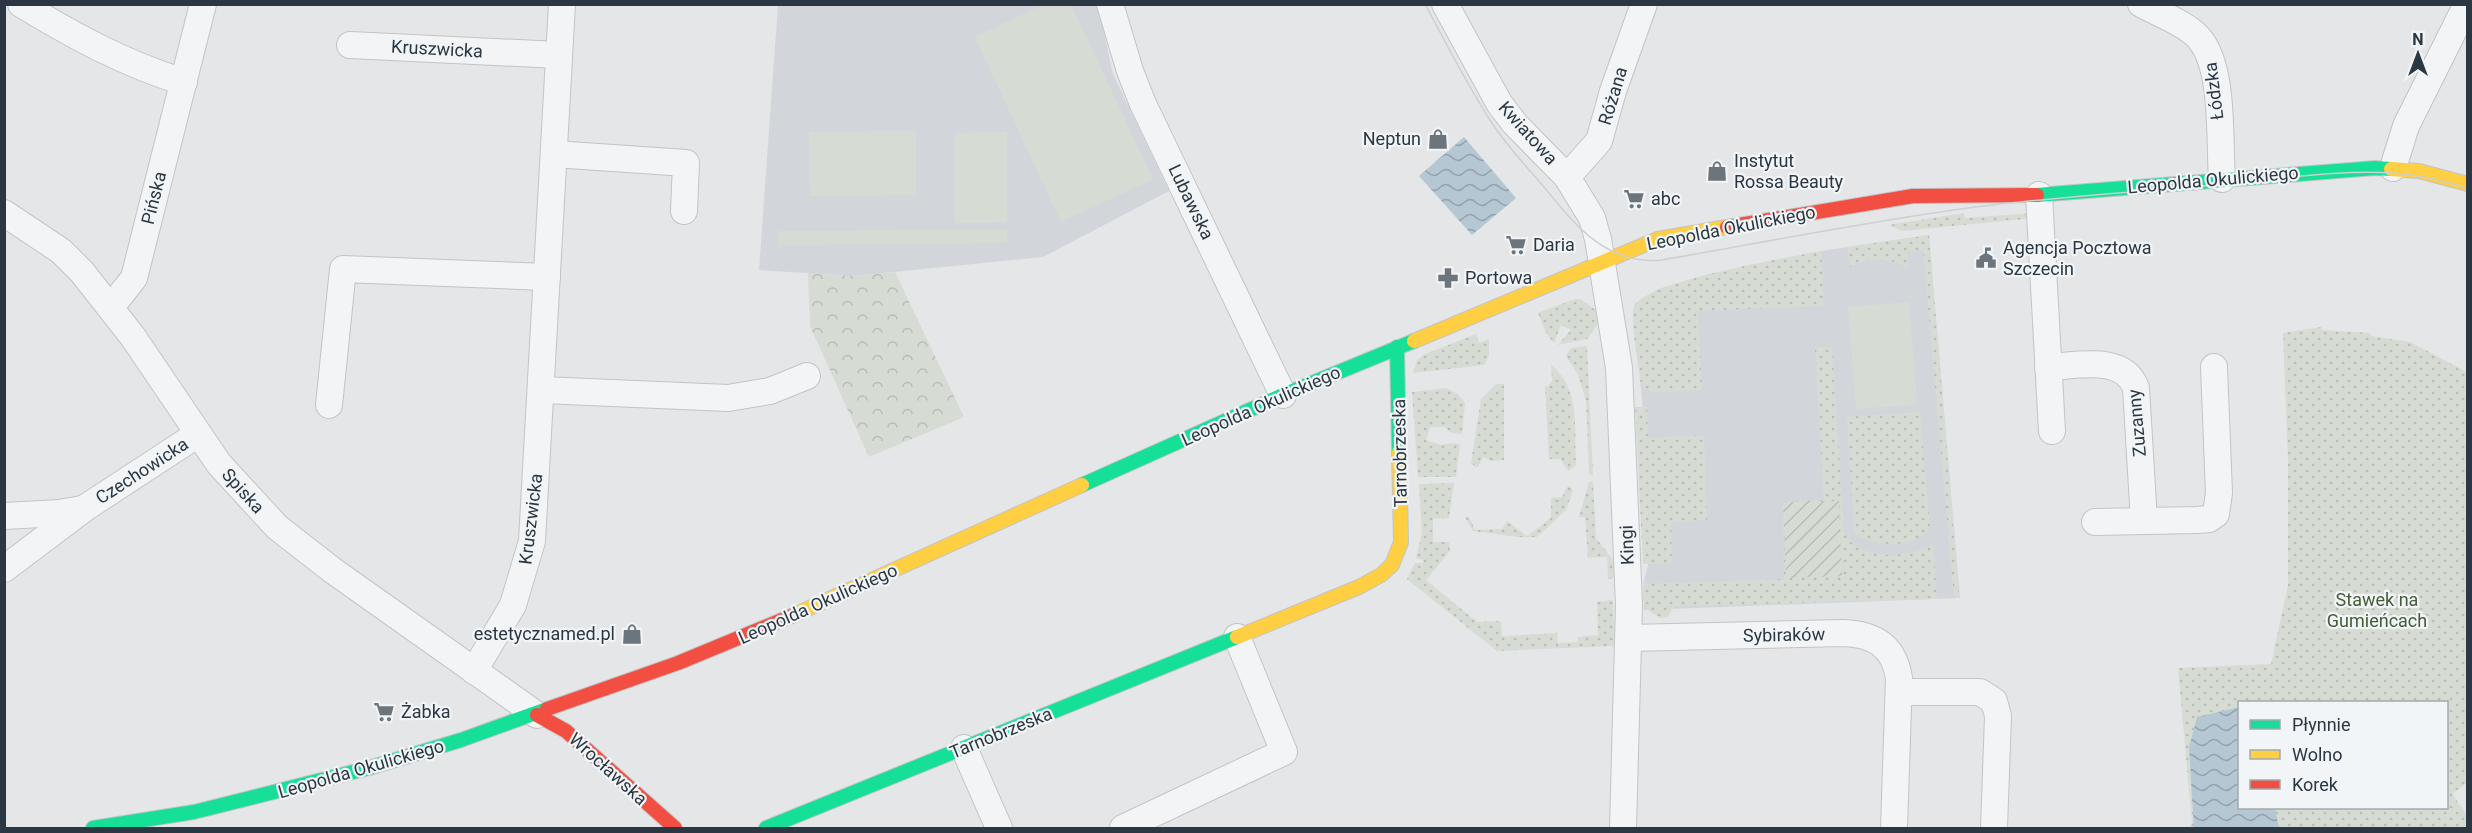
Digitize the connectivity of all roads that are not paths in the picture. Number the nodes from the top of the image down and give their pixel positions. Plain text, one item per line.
1 (21, 4) edge
2 (203, 4) edge
3 (561, 4) edge
4 (1110, 4) edge
5 (1445, 4) edge
6 (1644, 4) edge
7 (2141, 4) edge
8 (2468, 4) edge
9 (350, 45) dead end
10 (559, 55) junction
11 (184, 82) junction
12 (554, 154) junction
13 (2393, 168) junction
14 (1567, 177) junction
15 (2222, 179) junction
16 (2468, 184) edge
17 (2039, 195) junction
18 (684, 211) dead end
19 (4, 213) edge
20 (1602, 263) junction
21 (547, 277) junction
22 (111, 307) junction
23 (1397, 347) junction
24 (2048, 367) junction
25 (2214, 367) dead end
26 (807, 376) dead end
27 (542, 390) junction
28 (1283, 395) junction
29 (329, 405) dead end
30 (2052, 431) dead end
31 (198, 434) junction
32 (85, 508) junction
33 (4, 516) edge
34 (2144, 521) junction
35 (2095, 522) dead end
36 (4, 569) edge
37 (1237, 637) junction
38 (1629, 638) junction
39 (474, 671) junction
40 (1899, 692) junction
41 (537, 714) junction
42 (964, 748) junction
43 (93, 828) edge
44 (675, 828) edge
45 (766, 828) edge
46 (999, 828) edge
47 (1123, 828) edge
48 (1623, 828) edge
49 (1894, 828) edge
50 (1994, 828) edge

1 - 11 street
2 - 11 street, Pińska
3 - 10 street, Kruszwicka
4 - 28 street, Lubawska
5 - 14 street, Kwiatowa
6 - 14 street, Różana
7 - 15 street, Łódzka
8 - 13 street
9 - 10 street, Kruszwicka
10 - 12 street, Kruszwicka
11 - 22 street, Pińska
12 - 18 street
12 - 21 street, Kruszwicka
13 - 15 street, Leopolda Okulickiego
13 - 16 street, Leopolda Okulickiego
14 - 20 street, Kwiatowa
15 - 17 street, Leopolda Okulickiego
17 - 20 street, Leopolda Okulickiego
17 - 24 street
19 - 22 street, Spiska
20 - 23 street, Leopolda Okulickiego
20 - 38 street, Kingi
21 - 27 street, Kruszwicka
21 - 29 street
22 - 31 street, Spiska
23 - 28 street, Leopolda Okulickiego
23 - 37 street, Tarnobrzeska
24 - 30 street
24 - 34 street, Zuzanny
25 - 34 street
26 - 27 street
27 - 39 street, Kruszwicka
28 - 41 street, Leopolda Okulickiego
31 - 32 street, Czechowicka
31 - 39 street, Spiska
32 - 33 street, Czechowicka
32 - 36 street, Czechowicka
34 - 35 street
37 - 42 street, Tarnobrzeska
37 - 47 street
38 - 40 street, Sybiraków
38 - 48 street, Kingi
39 - 41 street, Spiska
40 - 49 street, Sybiraków
40 - 50 street
41 - 43 street, Leopolda Okulickiego
41 - 44 street, Wrocławska
42 - 45 street, Tarnobrzeska
42 - 46 street

